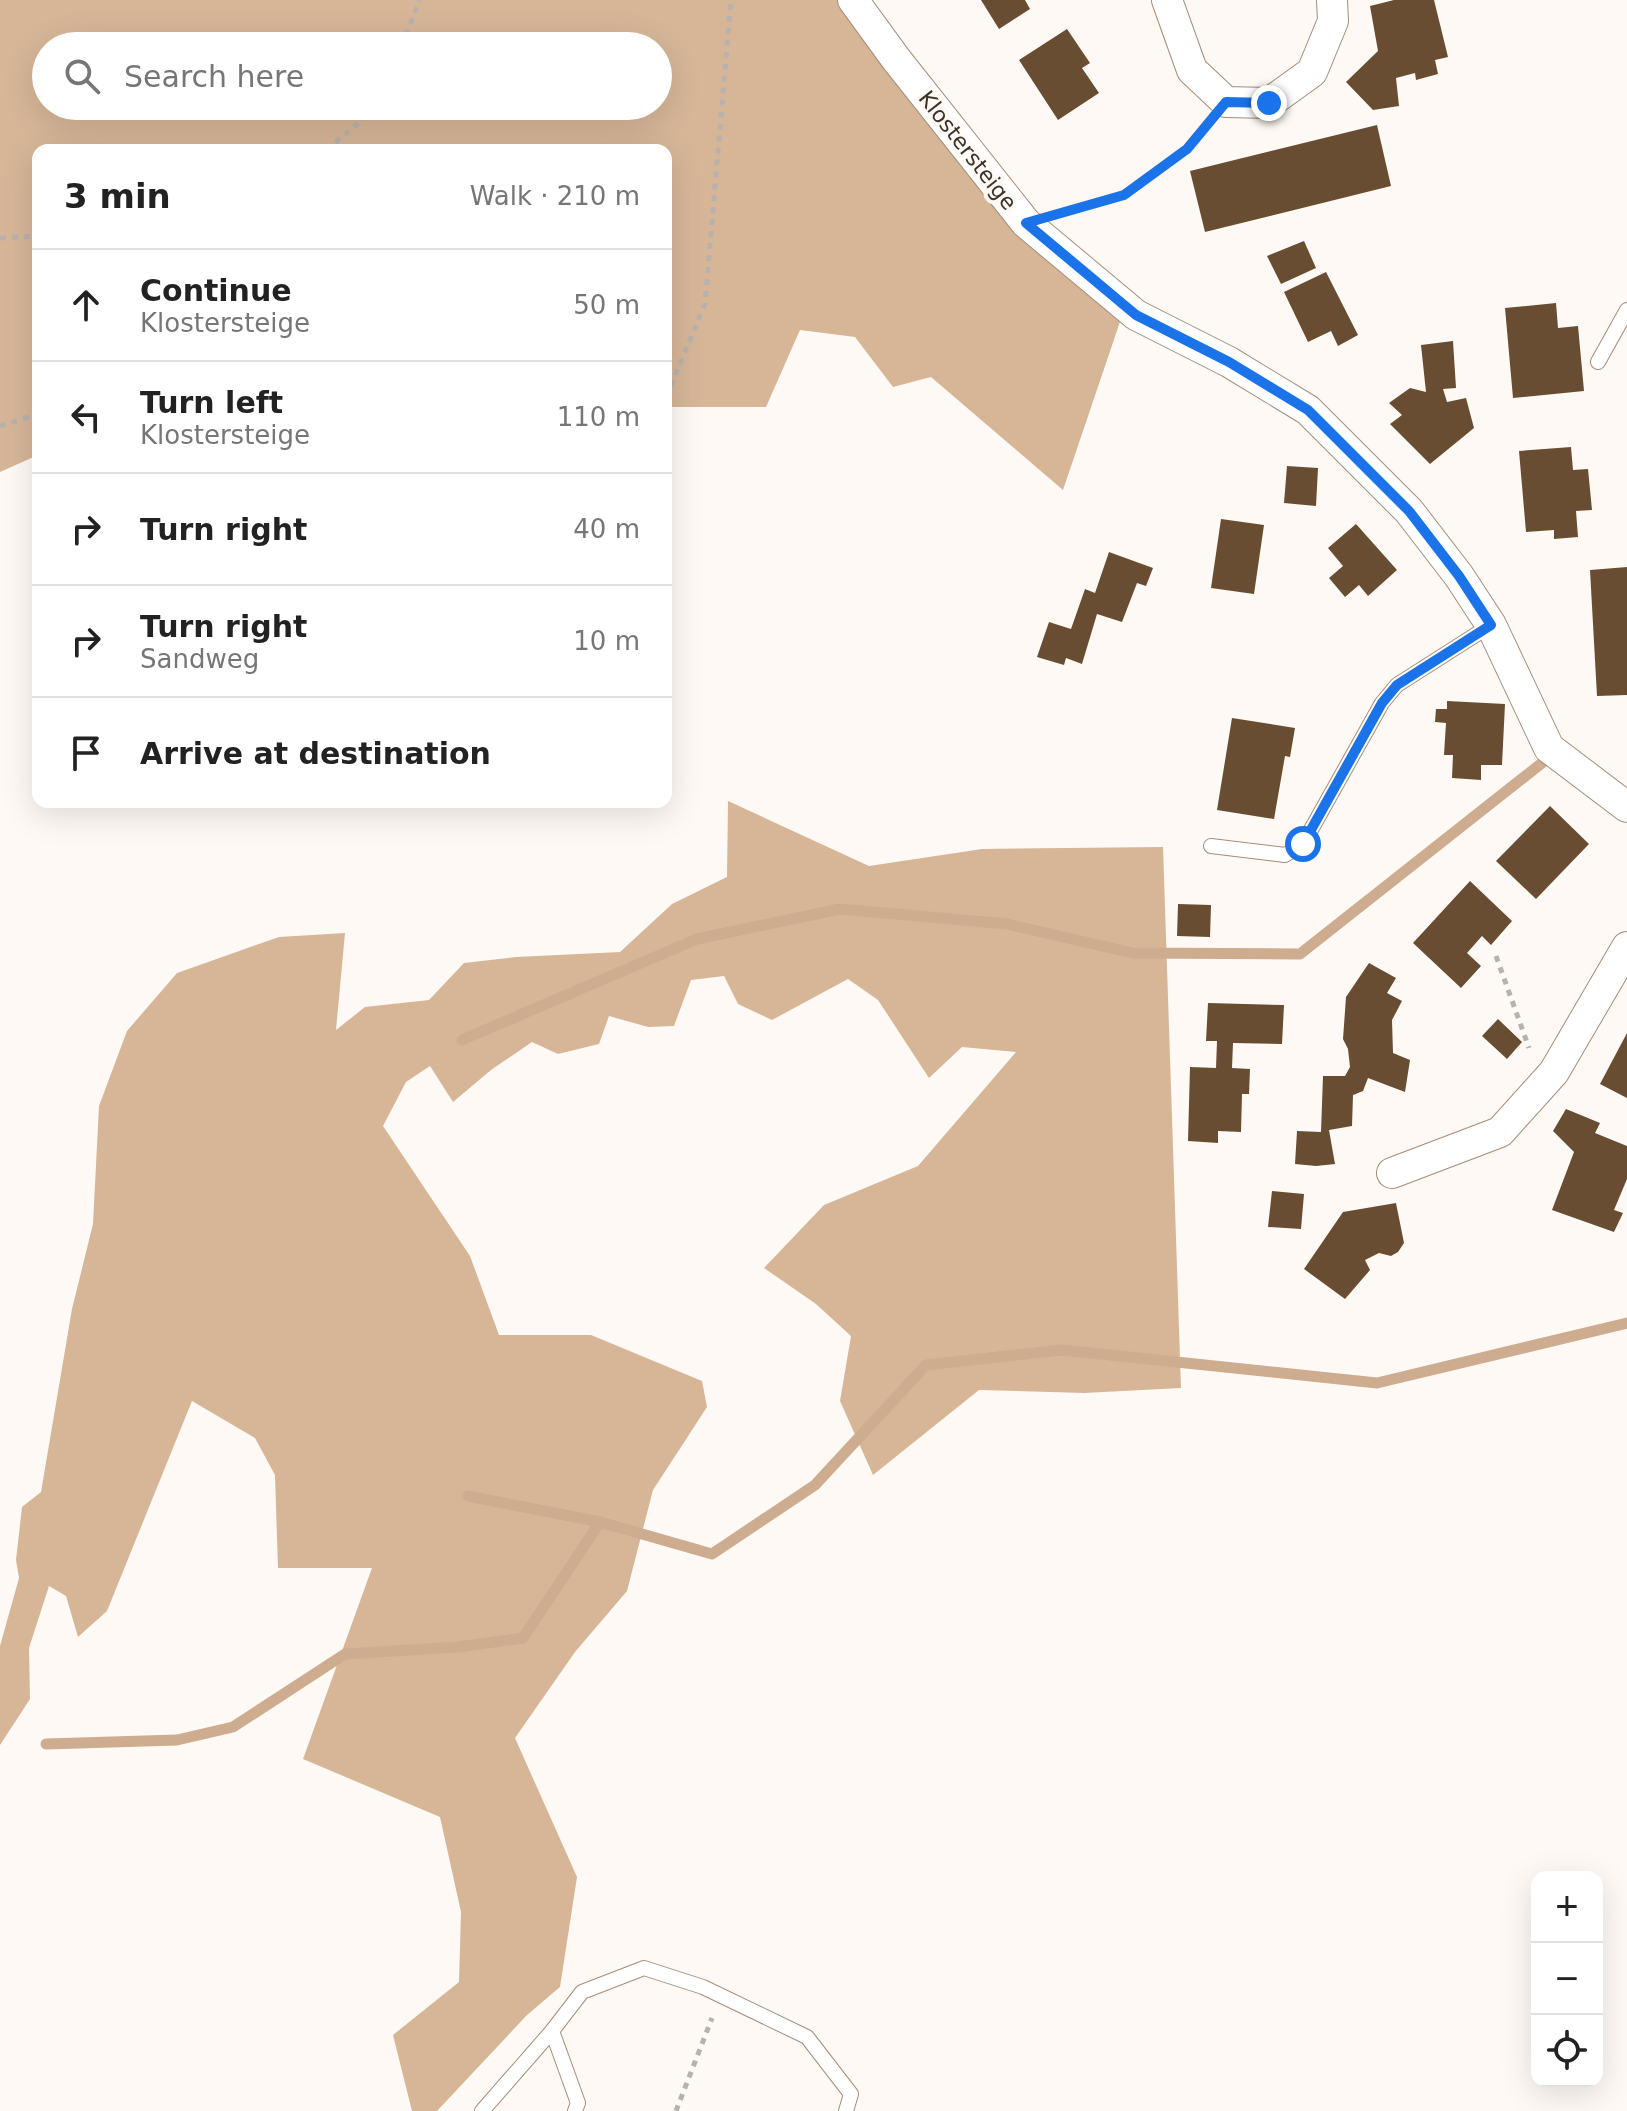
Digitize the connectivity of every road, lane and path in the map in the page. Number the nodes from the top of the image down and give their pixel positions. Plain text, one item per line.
1 (420, 0) edge
2 (731, 0) edge
3 (853, 0) edge
4 (1167, 0) edge
5 (1332, 0) edge
6 (407, 32) edge
7 (1226, 102) junction
8 (362, 120) edge
9 (333, 144) edge
10 (1026, 223) junction
11 (32, 236) edge
12 (0, 238) edge
13 (1627, 310) edge
14 (1598, 362) dead end
15 (672, 383) edge
16 (32, 416) edge
17 (0, 426) edge
18 (1491, 625) junction
19 (1627, 807) edge
20 (1211, 846) dead end
21 (1627, 947) edge
22 (1496, 956) dead end
23 (1529, 1048) dead end
24 (1392, 1173) dead end
25 (721, 1995) junction
26 (552, 2031) junction
27 (482, 2111) edge
28 (575, 2111) edge
29 (676, 2111) edge
30 (846, 2111) edge

1 - 6 path
2 - 15 path
3 - 10 street, Klostersteige
4 - 7 street
5 - 7 street
7 - 10 path
8 - 9 path
10 - 18 street, Klostersteige
11 - 12 path
13 - 14 lane
16 - 17 path
18 - 19 street, Klostersteige
18 - 20 lane
21 - 24 street
22 - 23 path
25 - 26 lane
25 - 29 path
25 - 30 lane
26 - 27 lane
26 - 28 lane

